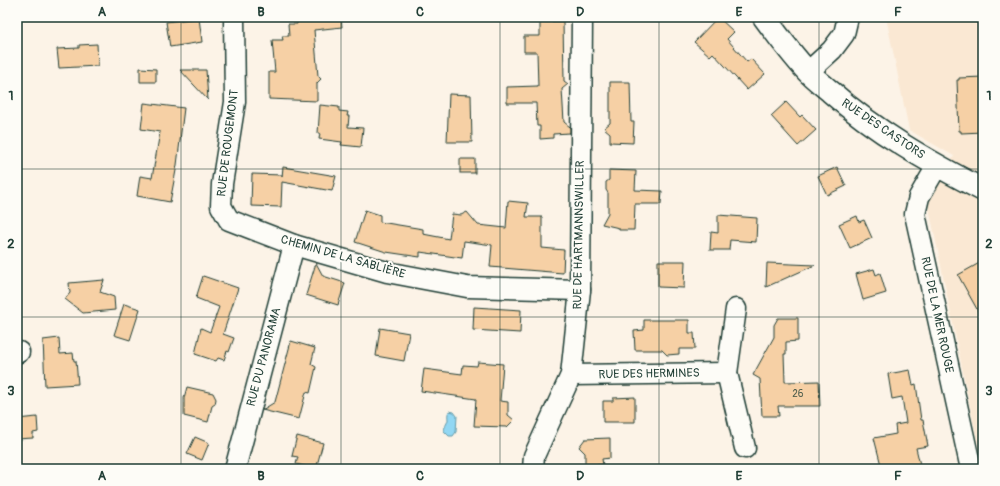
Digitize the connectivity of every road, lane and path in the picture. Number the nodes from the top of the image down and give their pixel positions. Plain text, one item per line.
1 (234, 17) edge
2 (582, 17) edge
3 (764, 17) edge
4 (848, 17) edge
5 (808, 72) junction
6 (937, 166) junction
7 (983, 190) edge
8 (229, 220) joint
9 (294, 245) junction
10 (580, 290) junction
11 (736, 309) dead end
12 (727, 373) junction
13 (571, 375) junction
14 (745, 448) dead end
15 (235, 469) edge
16 (533, 469) edge
17 (971, 469) edge

1 - 8 street, RUE DE ROUGEMONT
2 - 10 street, RUE DE HARTMANNSWILLER
3 - 5 street, RUE DES CASTORS
4 - 5 street
5 - 6 street, RUE DES CASTORS
6 - 7 street, RUE DES CASTORS
6 - 17 street, RUE DE LA MER ROUGE
8 - 9 street, CHEMIN DE LA SABLIÈRE
9 - 10 street, CHEMIN DE LA SABLIÈRE
9 - 15 street, RUE DU PANORAMA
10 - 13 street, RUE DE HARTMANNSWILLER
11 - 12 street
12 - 13 street, RUE DES HERMINES
12 - 14 street
13 - 16 street, RUE DE HARTMANNSWILLER

